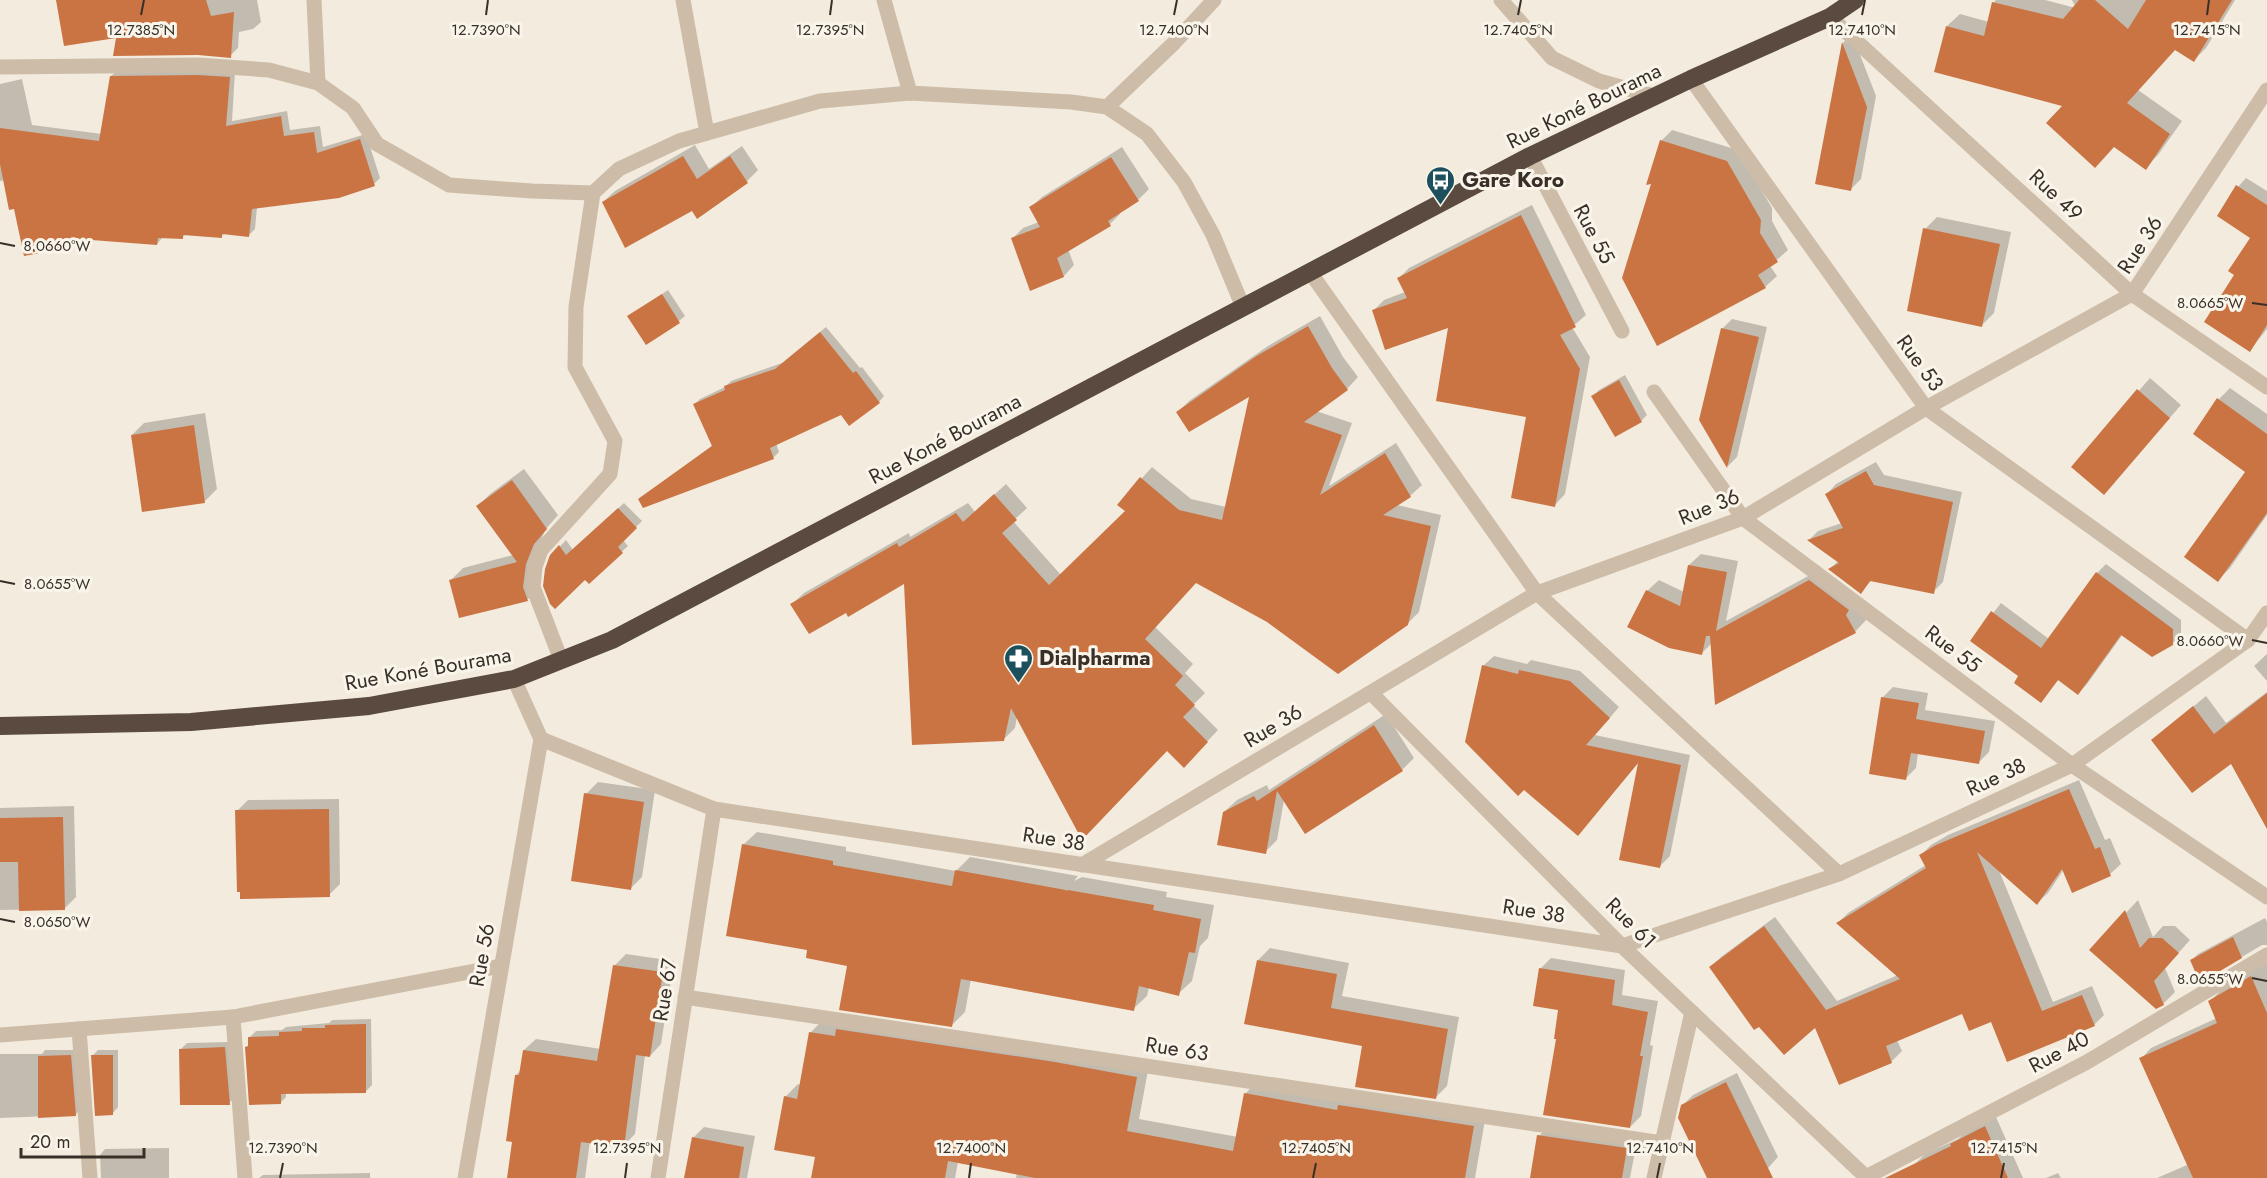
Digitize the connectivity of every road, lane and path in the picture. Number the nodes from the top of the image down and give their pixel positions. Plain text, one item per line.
1 (314, 0) edge
2 (683, 0) edge
3 (884, 0) edge
4 (1214, 0) edge
5 (1501, 0) edge
6 (1855, 0) edge
7 (1830, 17) junction
8 (0, 67) edge
9 (1691, 79) junction
10 (318, 83) junction
11 (2267, 90) edge
12 (910, 93) junction
13 (1654, 96) junction
14 (1107, 107) junction
15 (707, 133) junction
16 (1530, 156) junction
17 (593, 193) junction
18 (1310, 272) junction
19 (2133, 294) junction
20 (1243, 307) junction
21 (1622, 331) dead end
22 (2267, 387) edge
23 (1654, 392) dead end
24 (1926, 408) junction
25 (1743, 518) junction
26 (1537, 593) junction
27 (2267, 613) edge
28 (2248, 640) junction
29 (561, 660) junction
30 (514, 679) junction
31 (1371, 693) junction
32 (0, 726) edge
33 (541, 739) junction
34 (2072, 765) junction
35 (714, 809) junction
36 (1082, 865) junction
37 (1839, 874) junction
38 (2267, 897) edge
39 (1623, 946) junction
40 (2267, 955) edge
41 (501, 966) junction
42 (686, 997) junction
43 (1692, 1012) junction
44 (233, 1017) junction
45 (79, 1029) junction
46 (0, 1035) edge
47 (1662, 1143) junction
48 (90, 1178) edge
49 (245, 1178) edge
50 (465, 1178) edge
51 (658, 1178) edge
52 (1654, 1178) edge
53 (1866, 1178) edge

1 - 10 street
2 - 15 street
3 - 12 street
4 - 14 street
5 - 13 street
6 - 7 highway, Rue Koné Bourama
7 - 9 highway, Rue Koné Bourama
7 - 19 street, Rue 49
8 - 10 street
9 - 13 highway, Rue Koné Bourama
9 - 24 street, Rue 53
10 - 17 street
11 - 19 street, Rue 36
12 - 14 street
12 - 15 street
13 - 16 highway, Rue Koné Bourama
14 - 20 street
15 - 17 street
16 - 18 highway, Rue Koné Bourama
16 - 21 street, Rue 55
17 - 29 street
18 - 20 highway, Rue Koné Bourama
18 - 26 street
19 - 22 street, Rue 49
19 - 24 street, Rue 36
20 - 29 highway, Rue Koné Bourama
23 - 25 street, Rue 55
24 - 25 street, Rue 36
24 - 28 street, Rue 53
25 - 26 street, Rue 36
25 - 34 street, Rue 55
26 - 31 street, Rue 36
26 - 37 street
27 - 28 street, Rue 38
28 - 34 street, Rue 38
29 - 30 highway, Rue Koné Bourama
30 - 32 highway, Rue Koné Bourama
30 - 33 street
31 - 36 street, Rue 36
31 - 39 street, Rue 61
33 - 35 street, Rue 38
33 - 41 street, Rue 56
34 - 37 street, Rue 38
34 - 38 street, Rue 55
35 - 36 street, Rue 38
35 - 42 street, Rue 67
36 - 39 street, Rue 38
37 - 39 street, Rue 38
39 - 43 street, Rue 61
40 - 53 street, Rue 40
41 - 44 street
41 - 50 street, Rue 56
42 - 47 street, Rue 63
42 - 51 street, Rue 67
43 - 47 street
43 - 53 street, Rue 61
44 - 45 street
44 - 49 street
45 - 46 street
45 - 48 street
47 - 52 street

